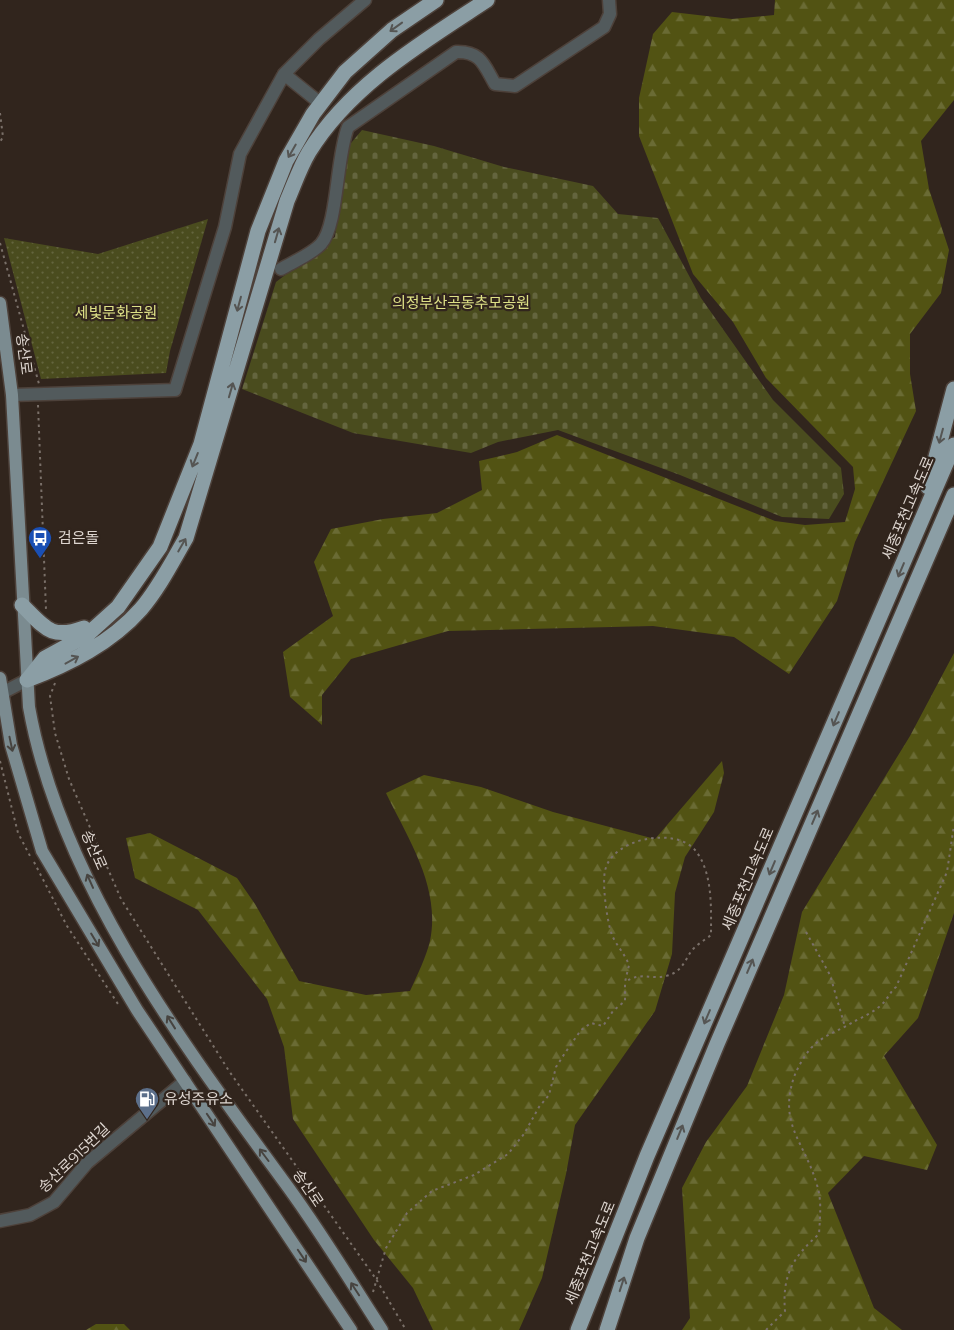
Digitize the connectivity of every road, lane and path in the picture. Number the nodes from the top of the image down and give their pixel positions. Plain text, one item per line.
1 (365, 0) edge
2 (436, 0) edge
3 (487, 0) edge
4 (609, 0) edge
5 (284, 74) junction
6 (315, 99) tunnel mouth
7 (0, 113) edge
8 (0, 142) edge
9 (0, 243) edge
10 (281, 269) dead end
11 (0, 303) edge
12 (954, 389) edge
13 (40, 394) junction
14 (12, 395) junction
15 (954, 445) edge
16 (954, 495) edge
17 (914, 538) junction
18 (22, 604) junction
19 (114, 611) junction
20 (44, 626) junction
21 (51, 671) junction
22 (0, 678) edge
23 (28, 680) junction
24 (1, 693) edge
25 (954, 825) edge
26 (806, 932) dead end
27 (625, 982) junction
28 (845, 1027) junction
29 (185, 1081) junction
30 (0, 1221) edge
31 (376, 1279) junction
32 (370, 1312) junction
33 (351, 1330) edge
34 (382, 1330) edge
35 (406, 1330) edge
36 (578, 1330) edge
37 (607, 1330) edge
38 (766, 1330) edge

1 - 5 street
2 -> 19 highway
21 -> 3 highway
4 - 10 street
5 - 6 street
5 - 13 street
7 - 8 path
9 - 13 path
11 - 14 main road, 송산로
12 -> 17 highway
13 - 14 street
13 - 20 path
14 - 18 main road, 송산로
15 - 17 highway, 세종포천고속도로
37 -> 16 highway
17 -> 36 highway, 세종포천고속도로
18 - 20 highway
18 - 23 main road, 송산로
19 - 20 highway
19 - 23 highway
21 - 23 highway
21 - 31 path
22 - 24 main road
23 - 24 street
32 -> 23 main road, 송산로
24 -> 29 main road
25 - 28 path
26 - 28 path
27 - 27 path
27 - 31 path
28 - 38 path
29 - 30 street, 송산로915번길
29 -> 33 main road
31 - 32 path
31 - 35 path
32 - 34 main road, 송산로

